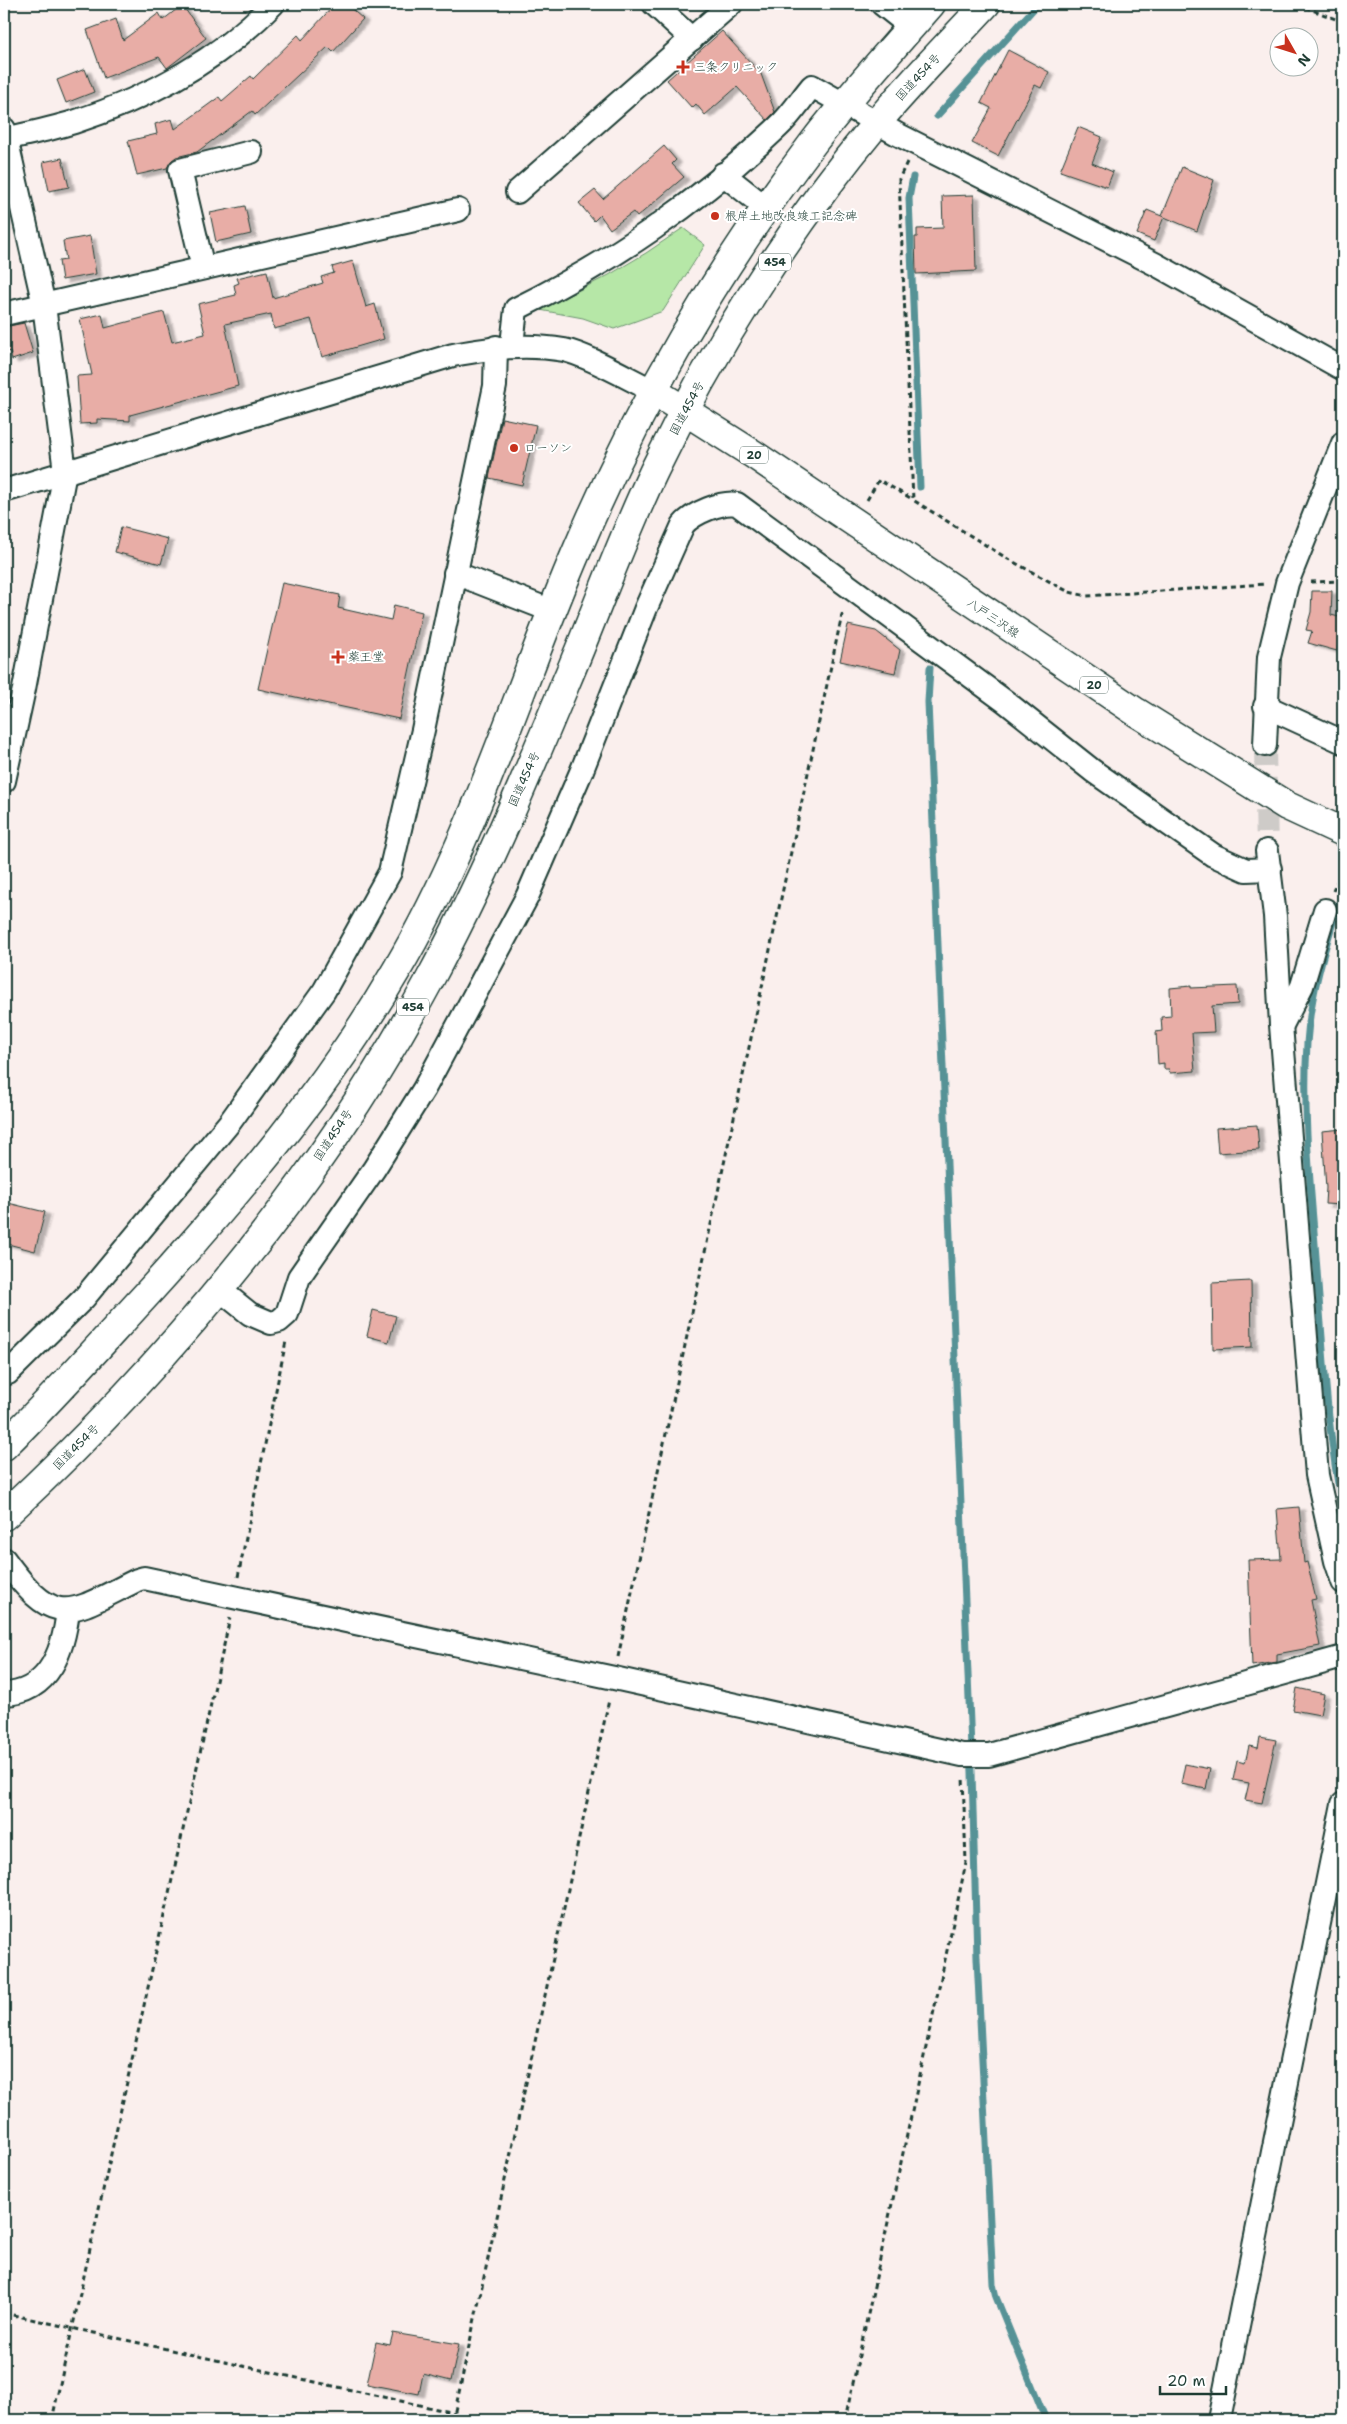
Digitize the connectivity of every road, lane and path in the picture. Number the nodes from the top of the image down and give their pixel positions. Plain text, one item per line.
1 (273, 4) edge
2 (654, 4) edge
3 (731, 4) edge
4 (882, 4) edge
5 (931, 4) edge
6 (986, 4) edge
7 (1297, 4) edge
8 (1343, 22) edge
9 (911, 27) junction
10 (692, 39) junction
11 (844, 105) junction
12 (876, 123) junction
13 (4, 136) edge
14 (915, 143) junction
15 (251, 152) dead end
16 (723, 174) junction
17 (517, 192) dead end
18 (765, 207) junction
19 (458, 210) dead end
20 (203, 268) junction
21 (44, 305) junction
22 (4, 314) edge
23 (504, 346) junction
24 (1343, 369) edge
25 (652, 390) junction
26 (685, 410) junction
27 (1343, 443) edge
28 (66, 472) junction
29 (4, 491) edge
30 (867, 500) dead end
31 (912, 500) junction
32 (455, 573) junction
33 (1343, 581) edge
34 (1287, 582) junction
35 (849, 584) junction
36 (552, 611) junction
37 (14, 692) edge
38 (1265, 706) junction
39 (1343, 742) edge
40 (1264, 746) tunnel mouth
41 (4, 781) edge
42 (1343, 832) edge
43 (1325, 910) dead end
44 (1281, 1025) junction
45 (219, 1289) junction
46 (287, 1314) junction
47 (4, 1373) edge
48 (4, 1446) edge
49 (4, 1516) edge
50 (4, 1559) edge
51 (1343, 1582) edge
52 (234, 1598) junction
53 (68, 1610) junction
54 (1343, 1657) edge
55 (614, 1678) junction
56 (4, 1694) edge
57 (962, 1755) junction
58 (1343, 1804) edge
59 (4, 2313) edge
60 (72, 2328) junction
61 (455, 2413) junction
62 (52, 2420) edge
63 (454, 2420) edge
64 (846, 2420) edge
65 (1219, 2420) edge

1 - 13 street
2 - 10 street
3 - 10 street
4 - 9 street
5 - 9 main road, 454
6 - 12 main road, 国道454号 / 454
7 - 8 path
9 - 11 main road, 454
10 - 17 street
11 - 12 street
11 - 16 street
11 - 18 main road, 454
12 - 14 street
12 - 26 main road, 国道454号 / 454
13 - 21 street
14 - 24 street
14 - 31 path
15 - 20 street
16 - 18 street
16 - 23 street
18 - 25 main road, 454
19 - 20 street
20 - 21 street
21 - 22 street
21 - 28 street
23 - 25 street
23 - 28 street
23 - 32 street
25 - 26 main road, 八戸三沢線 / 20
25 - 36 main road, 454
26 - 42 main road, 八戸三沢線 / 20
26 - 45 main road, 国道454号 / 454
27 - 34 street
28 - 29 street
28 - 37 street
30 - 31 path
31 - 34 path
32 - 36 street
32 - 47 street
33 - 34 path
34 - 38 street
35 - 44 street
35 - 46 street
35 - 55 path
36 - 48 main road, 454
37 - 41 street
38 - 39 street
38 - 40 street
43 - 44 street
44 - 51 street
45 - 46 street
45 - 49 main road, 国道454号 / 454
46 - 52 path
50 - 53 street
52 - 53 street
52 - 55 street
52 - 60 path
53 - 56 street
54 - 57 street
55 - 57 street
55 - 61 path
57 - 64 path
58 - 65 street
59 - 60 path
60 - 61 path
60 - 62 path
61 - 63 path

